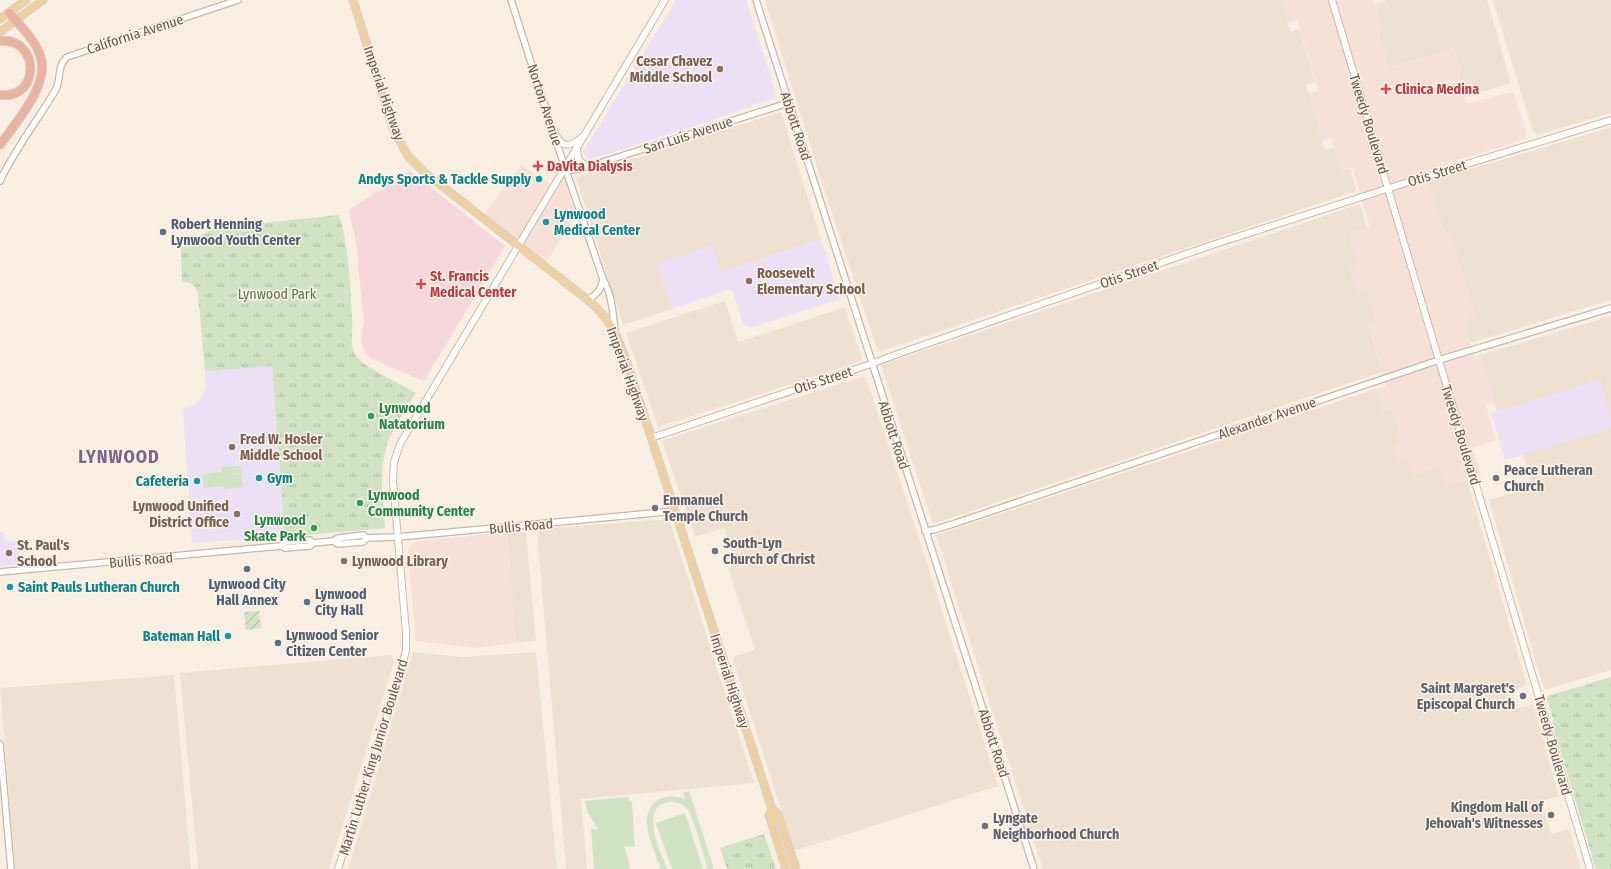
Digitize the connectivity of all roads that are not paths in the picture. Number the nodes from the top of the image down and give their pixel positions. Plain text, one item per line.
1 (26, 0) edge
2 (43, 0) edge
3 (238, 0) edge
4 (353, 0) edge
5 (511, 0) edge
6 (665, 0) edge
7 (756, 0) edge
8 (1332, 0) edge
9 (9, 13) junction
10 (0, 19) edge
11 (16, 20) junction
12 (0, 32) edge
13 (0, 41) edge
14 (0, 95) edge
15 (788, 103) junction
16 (1611, 120) edge
17 (552, 128) junction
18 (584, 135) junction
19 (0, 145) edge
20 (577, 146) junction
21 (565, 167) junction
22 (587, 167) junction
23 (0, 181) edge
24 (1388, 188) junction
25 (517, 245) junction
26 (603, 279) junction
27 (588, 300) junction
28 (1611, 308) edge
29 (615, 332) junction
30 (1439, 360) junction
31 (872, 364) junction
32 (651, 438) junction
33 (675, 511) junction
34 (925, 531) junction
35 (398, 537) junction
36 (0, 572) edge
37 (0, 744) edge
38 (772, 809) junction
39 (11, 869) edge
40 (338, 869) edge
41 (786, 869) edge
42 (796, 869) edge
43 (1034, 869) edge
44 (1590, 869) edge

1 - 9 main road
2 - 11 main road
3 - 23 street, California Avenue
4 - 25 main road, Imperial Highway
5 - 17 street, Norton Avenue
6 - 18 main road, Martin Luther King Junior Boulevard
7 - 15 street, Abbott Road
8 - 24 main road, Tweedy Boulevard
9 - 10 main road
9 - 11 highway
11 - 12 main road
11 - 19 highway
13 - 14 highway
15 - 22 street, San Luis Avenue
15 - 31 street, Abbott Road
16 - 24 main road, Otis Street
17 - 18 main road
17 - 21 street, Norton Avenue
18 - 20 main road, Martin Luther King Junior Boulevard
20 - 21 main road, Martin Luther King Junior Boulevard
20 - 22 main road
21 - 22 street, San Luis Avenue
21 - 25 main road, Martin Luther King Junior Boulevard
21 - 26 street, Norton Avenue
24 - 30 main road, Tweedy Boulevard
24 - 31 main road, Otis Street
25 - 27 main road, Imperial Highway
25 - 35 main road, Martin Luther King Junior Boulevard
26 - 27 street
26 - 29 street, Norton Avenue
27 - 29 main road, Imperial Highway
28 - 30 street, Alexander Avenue
29 - 32 main road, Imperial Highway
30 - 34 street, Alexander Avenue
30 - 44 main road, Tweedy Boulevard
31 - 32 main road, Otis Street
31 - 34 street, Abbott Road
32 - 33 main road, Imperial Highway
33 - 35 street, Bullis Road
33 - 38 main road, Imperial Highway
34 - 43 street, Abbott Road
35 - 36 street, Bullis Road
35 - 40 main road, Martin Luther King Junior Boulevard
37 - 39 street
38 - 41 main road, Imperial Highway
38 - 42 main road, Imperial Highway

